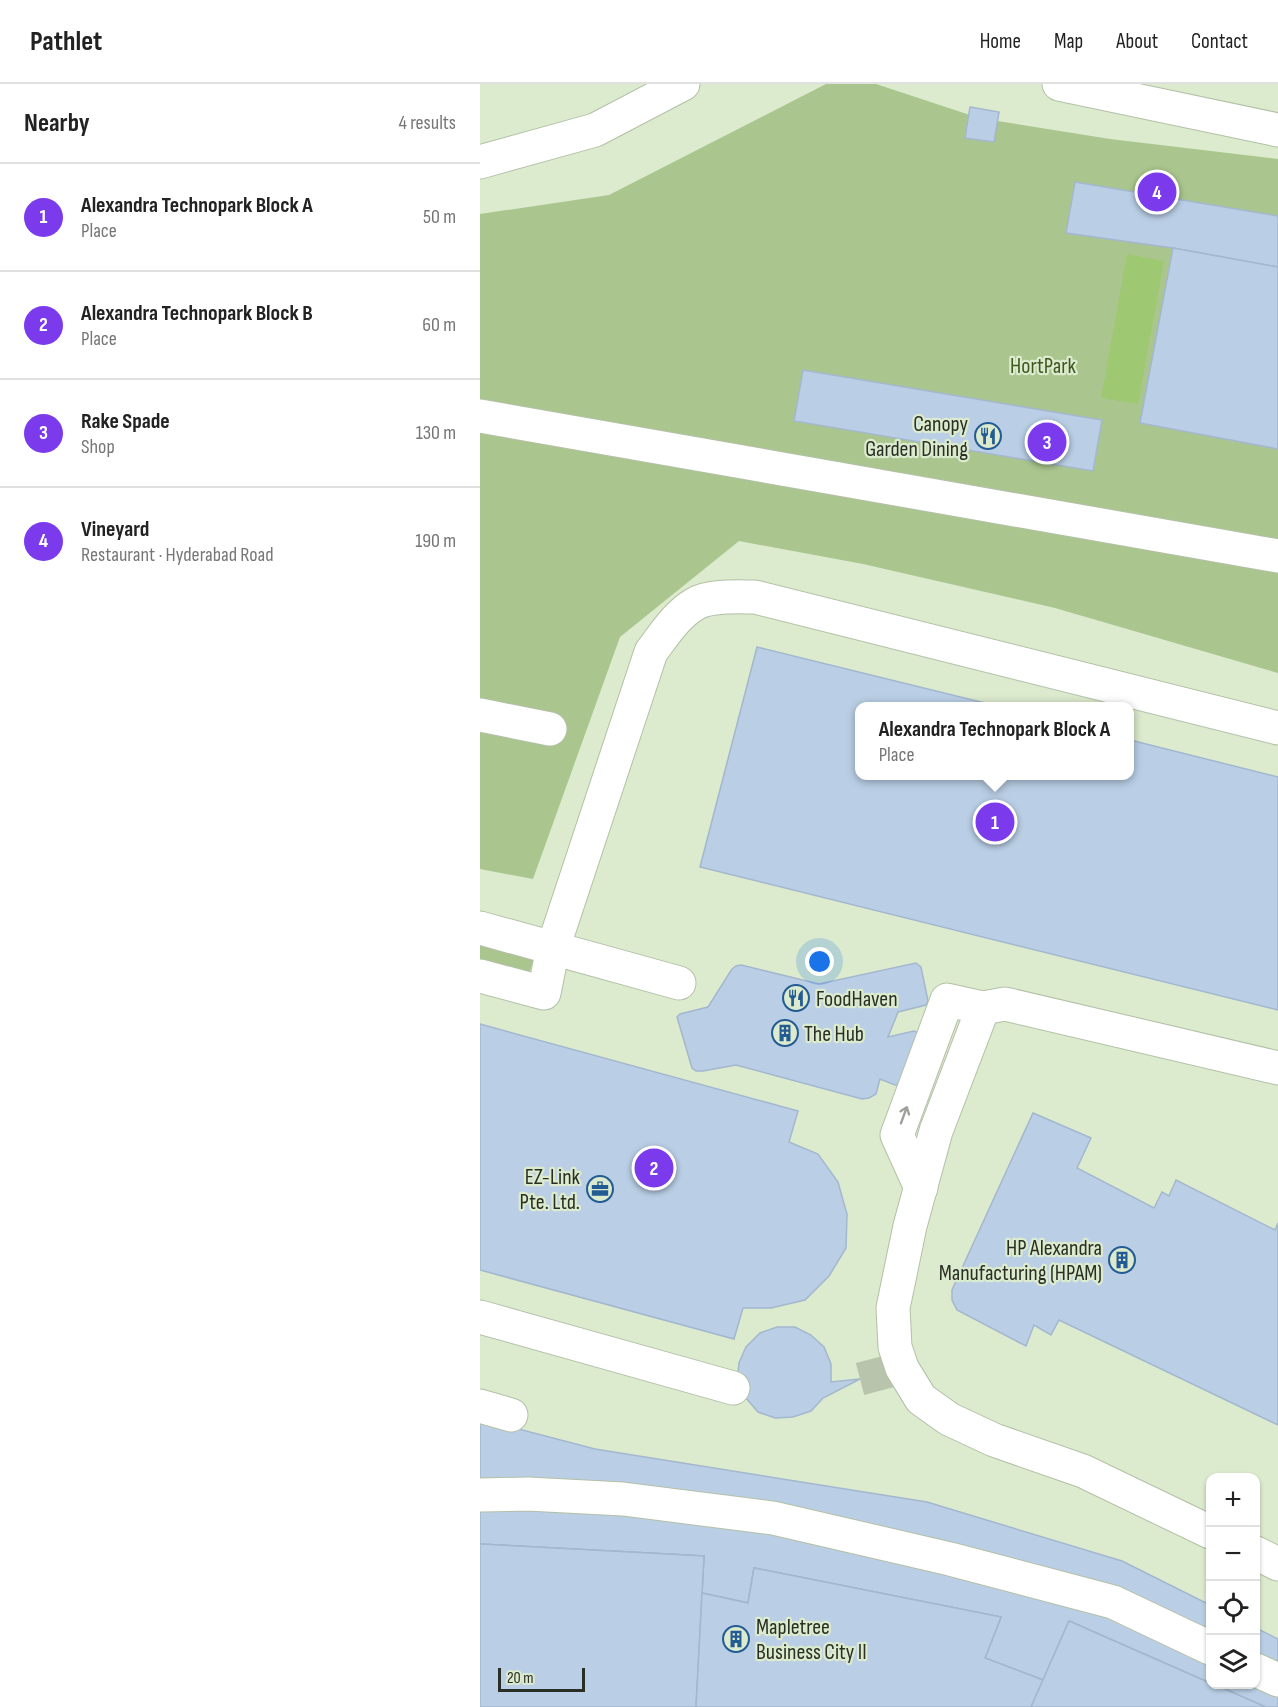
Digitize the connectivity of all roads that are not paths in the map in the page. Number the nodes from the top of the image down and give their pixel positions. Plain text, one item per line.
1 (683, 84) edge
2 (1059, 84) edge
3 (1278, 130) edge
4 (480, 162) edge
5 (480, 416) edge
6 (1278, 556) edge
7 (480, 715) edge
8 (1278, 728) edge
9 (550, 729) dead end
10 (480, 928) edge
11 (553, 948) junction
12 (480, 976) edge
13 (679, 983) dead end
14 (1278, 1068) edge
15 (480, 1317) edge
16 (733, 1388) dead end
17 (480, 1406) edge
18 (511, 1415) dead end
19 (480, 1495) edge
20 (1206, 1530) edge
21 (1260, 1555) edge
22 (1278, 1564) edge
23 (1206, 1646) edge
24 (1260, 1672) edge
25 (1278, 1680) edge

1 - 4 street
2 - 3 street
5 - 6 street
7 - 9 street
8 - 11 street
10 - 11 street
11 - 12 street
11 - 13 street
14 - 20 street
15 - 16 street
17 - 18 street
19 - 23 street
21 - 22 street
24 - 25 street

